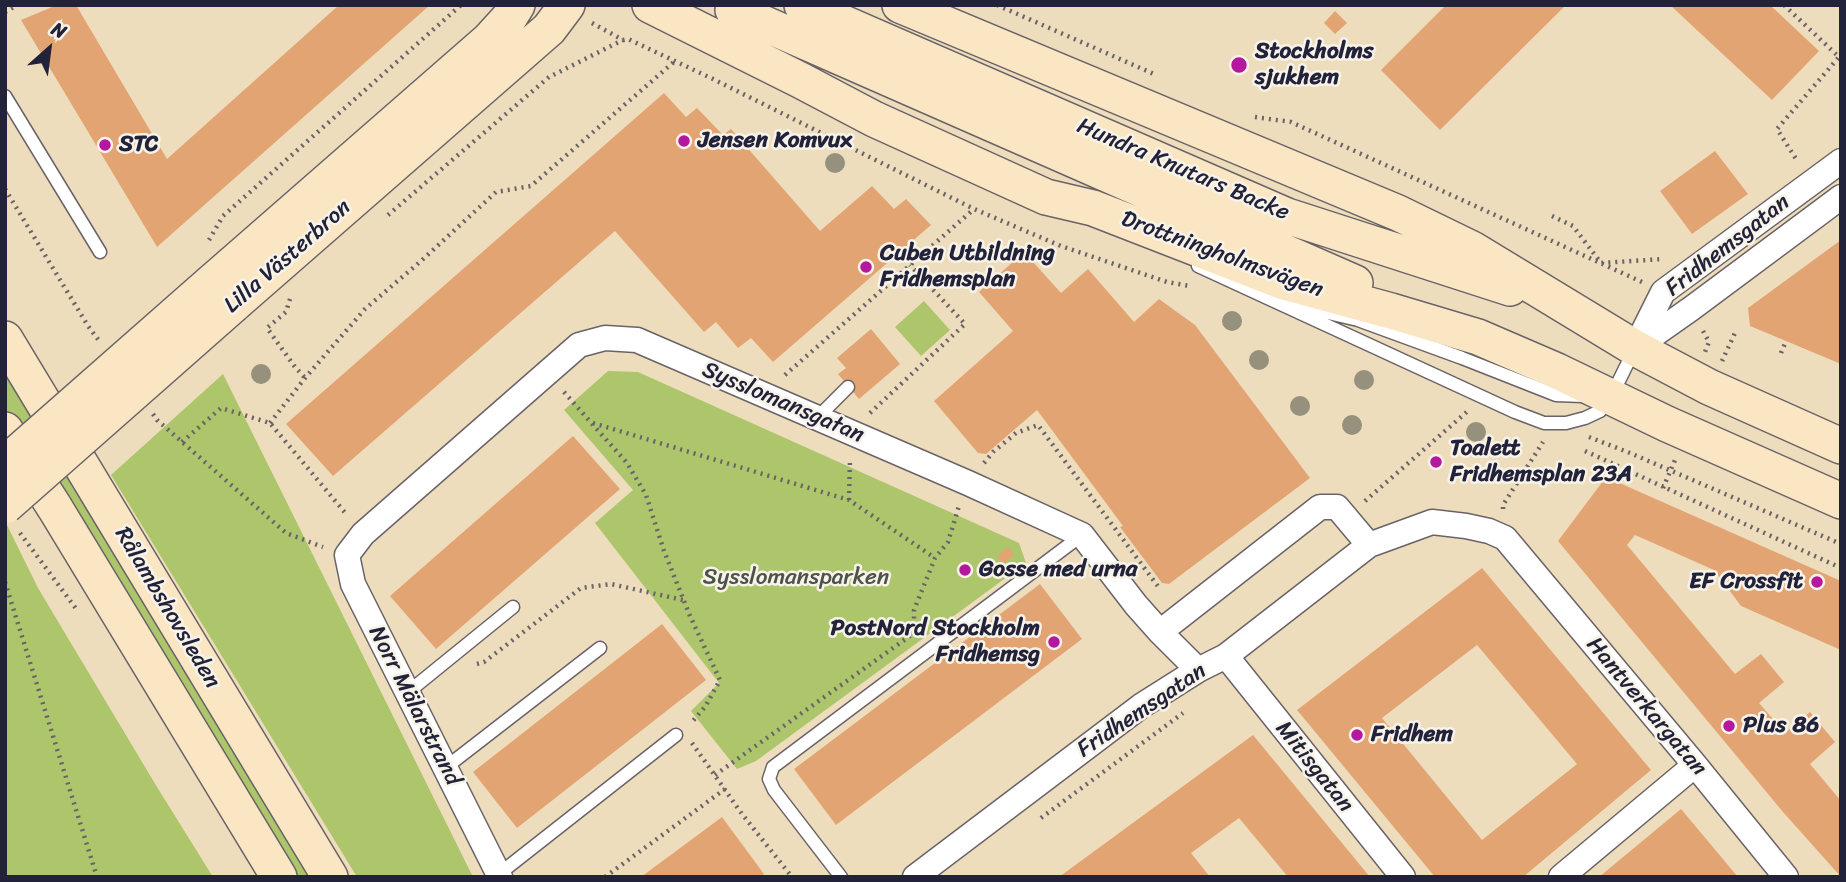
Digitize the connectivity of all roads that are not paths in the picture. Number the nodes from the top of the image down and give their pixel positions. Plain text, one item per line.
1 (517, 5) edge
2 (567, 5) edge
3 (650, 5) edge
4 (802, 5) edge
5 (900, 5) edge
6 (733, 10) dead end
7 (5, 96) edge
8 (1841, 161) edge
9 (1046, 197) junction
10 (1841, 197) edge
11 (1143, 242) dead end
12 (100, 252) dead end
13 (1192, 264) dead end
14 (216, 279) junction
15 (1265, 297) junction
16 (1573, 309) junction
17 (1478, 337) junction
18 (5, 339) edge
19 (1635, 348) junction
20 (848, 387) dead end
21 (1611, 397) junction
22 (817, 418) junction
23 (5, 430) edge
24 (1841, 446) edge
25 (5, 464) edge
26 (1841, 501) edge
27 (5, 506) edge
28 (363, 534) joint
29 (1082, 536) junction
30 (1505, 538) joint
31 (1369, 545) junction
32 (513, 607) dead end
33 (1160, 632) junction
34 (600, 648) dead end
35 (1226, 656) junction
36 (1198, 670) junction
37 (407, 692) junction
38 (680, 733) road end
39 (1695, 765) junction
40 (445, 768) junction
41 (499, 875) edge
42 (279, 877) edge
43 (330, 877) edge
44 (841, 877) edge
45 (915, 877) edge
46 (1402, 877) edge
47 (1561, 877) edge
48 (1786, 877) edge

1 - 14 main road, Lilla Västerbron
2 - 14 main road, Lilla Västerbron
3 - 9 main road, Drottningholmsvägen
4 - 16 main road, Hundra Knutars Backe
5 - 16 main road
6 - 17 main road, Hundra Knutars Backe
7 - 12 lane
8 - 19 street, Fridhemsgatan
9 - 11 lane
9 - 17 main road, Drottningholmsvägen
10 - 19 street, Fridhemsgatan
13 - 15 lane
14 - 25 main road, Lilla Västerbron, bridge
14 - 27 main road, Lilla Västerbron, bridge
15 - 21 lane
15 - 21 lane
16 - 19 main road
17 - 21 main road, Drottningholmsvägen
18 - 43 main road, Rålambshovsleden
19 - 21 lane, Fridhemsgatan
19 - 24 main road
20 - 22 lane
21 - 26 main road, Drottningholmsvägen
22 - 28 street, Sysslomansgatan
22 - 29 street, Sysslomansgatan
23 - 42 main road, Rålambshovsleden
28 - 37 street, Norr Mälarstrand
29 - 33 street, Sysslomansgatan
29 - 44 lane
30 - 31 street, Fridhemsgatan
30 - 39 street, Hantverkargatan
31 - 33 street
31 - 35 street, Fridhemsgatan
32 - 37 lane
33 - 36 street, Sysslomansgatan
34 - 40 lane
35 - 36 street, Fridhemsgatan
35 - 46 street, Mitisgatan
36 - 45 street, Fridhemsgatan
37 - 40 street, Norr Mälarstrand
38 - 41 lane
39 - 47 street
39 - 48 street, Hantverkargatan
40 - 41 street, Norr Mälarstrand

